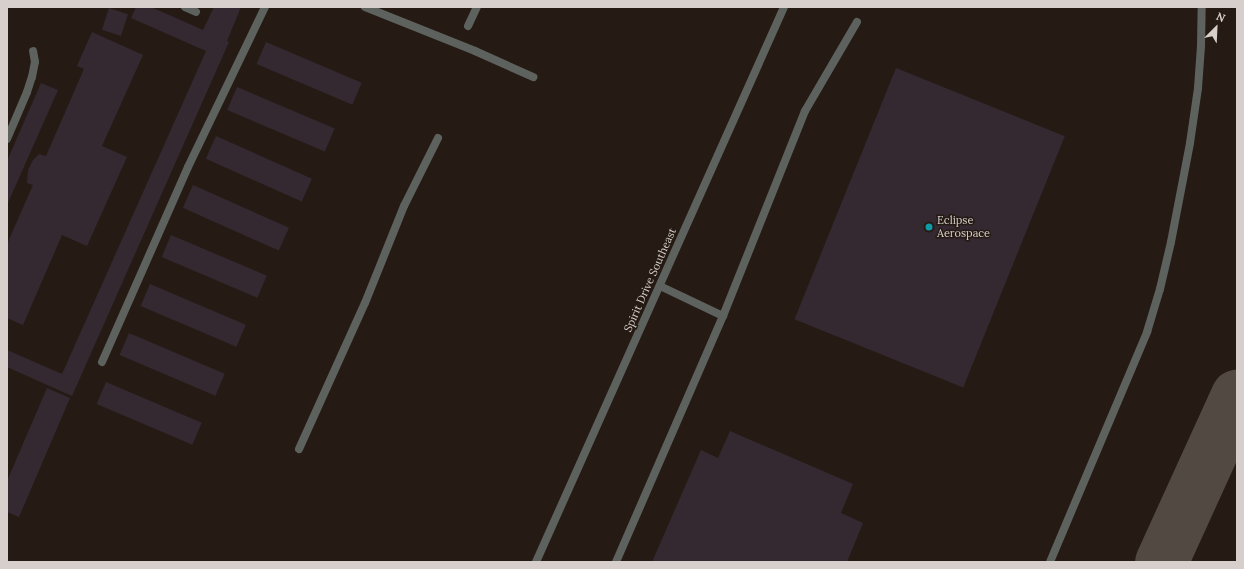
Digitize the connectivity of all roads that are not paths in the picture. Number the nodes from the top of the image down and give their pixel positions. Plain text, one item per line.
1 (185, 7) edge
2 (265, 7) edge
3 (365, 7) edge
4 (477, 7) edge
5 (784, 7) edge
6 (1202, 7) edge
7 (196, 12) dead end
8 (857, 22) dead end
9 (468, 26) dead end
10 (33, 51) dead end
11 (533, 77) dead end
12 (438, 138) dead end
13 (7, 139) edge
14 (660, 286) junction
15 (723, 316) junction
16 (102, 362) dead end
17 (299, 449) dead end
18 (536, 562) edge
19 (616, 562) edge
20 (1050, 562) edge

1 - 7 street
2 - 16 street
3 - 11 street
4 - 9 street
5 - 14 street, Spirit Drive Southeast
6 - 20 street
8 - 15 street
10 - 13 street
12 - 17 street
14 - 15 street
14 - 18 street, Spirit Drive Southeast
15 - 19 street

